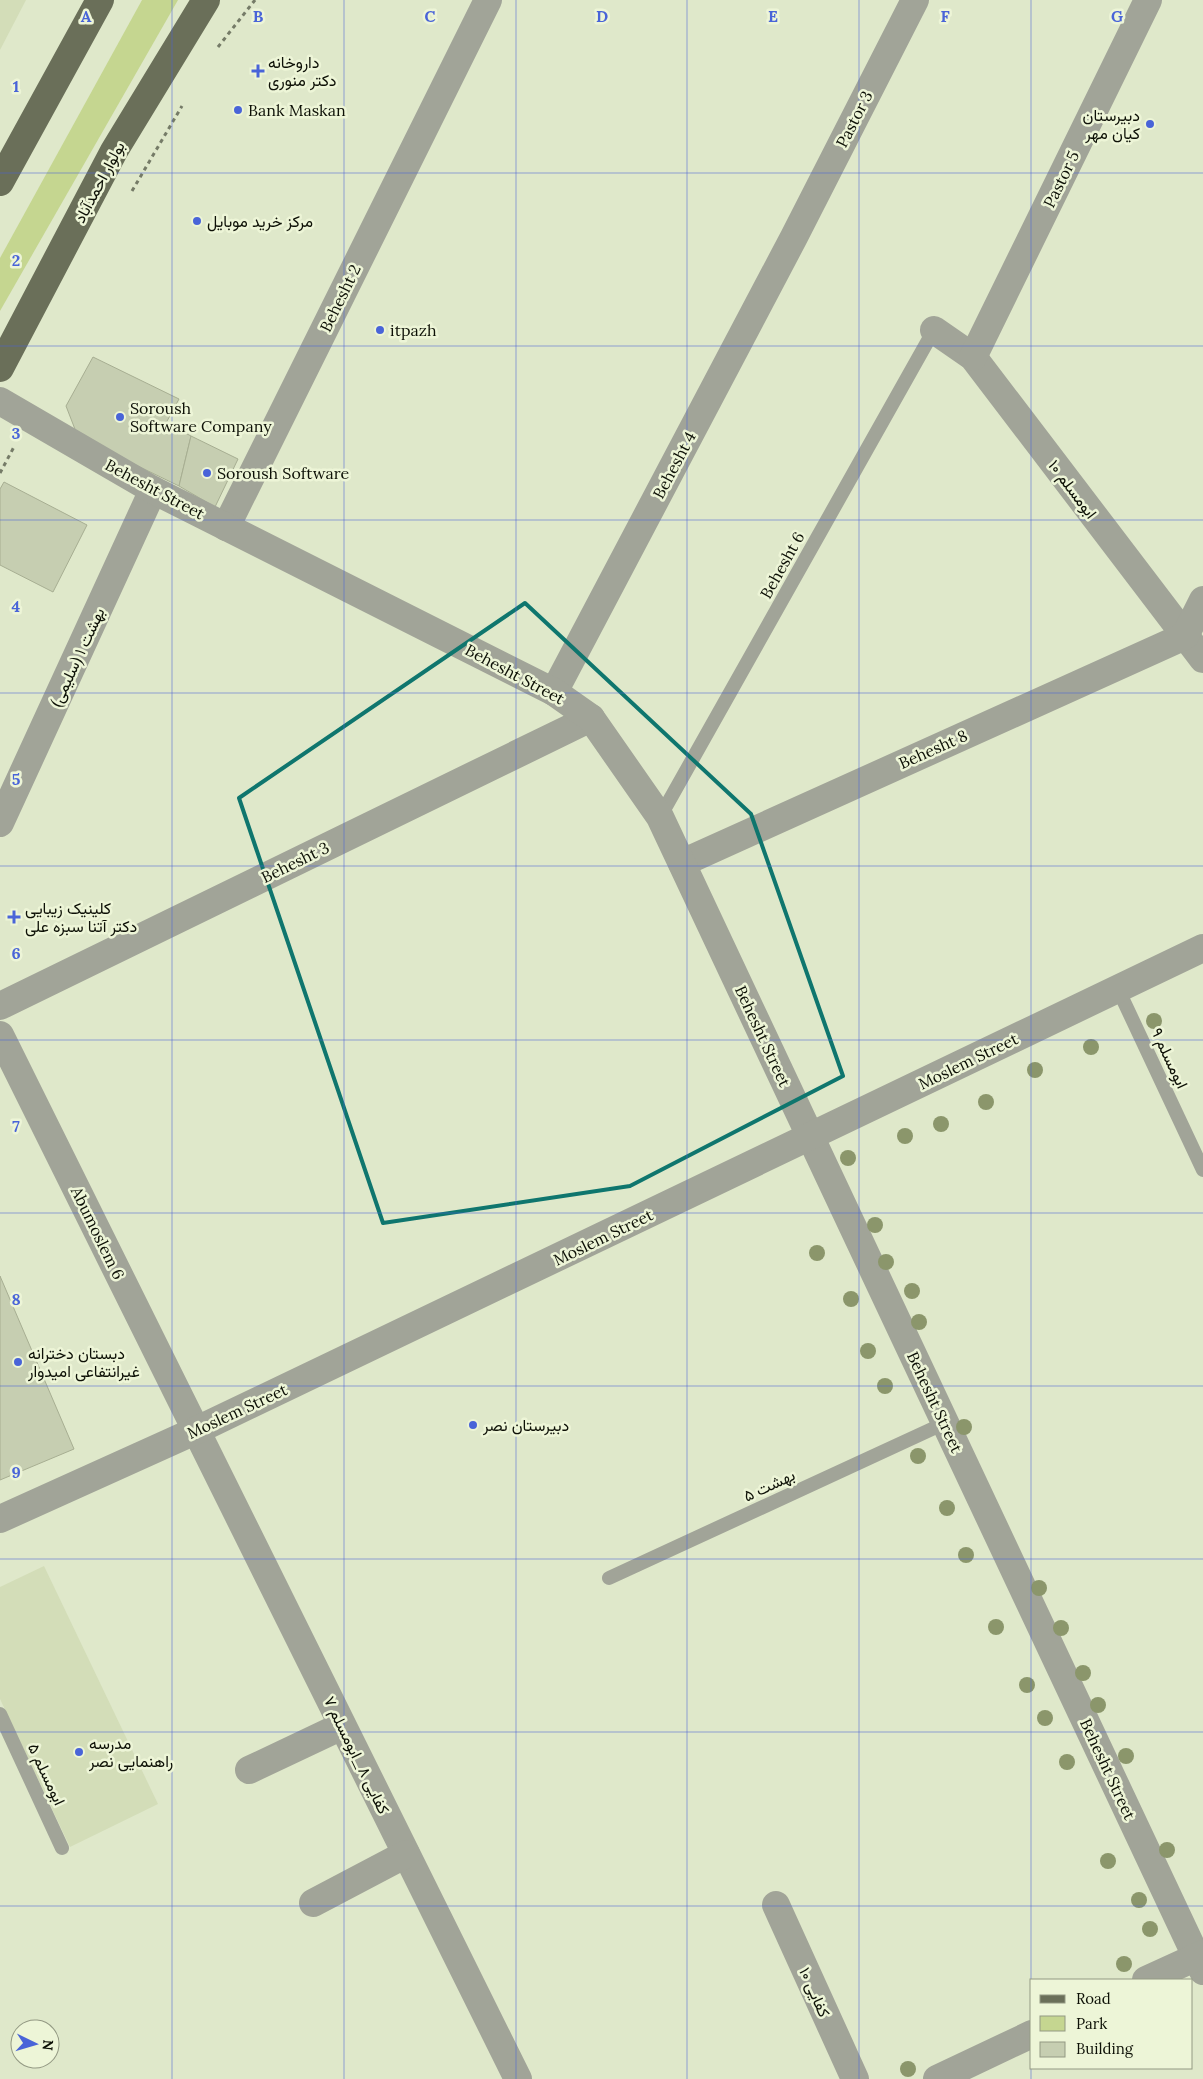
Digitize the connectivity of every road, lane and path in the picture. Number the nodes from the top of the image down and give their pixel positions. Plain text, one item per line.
1 (100, 0) edge
2 (206, 0) edge
3 (255, 0) edge
4 (488, 0) edge
5 (915, 0) edge
6 (1148, 0) edge
7 (215, 51) dead end
8 (185, 102) dead end
9 (0, 182) edge
10 (129, 196) dead end
11 (794, 237) joint
12 (934, 330) joint
13 (974, 357) junction
14 (0, 368) edge
15 (0, 401) edge
16 (153, 490) junction
17 (226, 527) junction
18 (1203, 600) edge
19 (1184, 636) junction
20 (1203, 659) edge
21 (554, 692) junction
22 (590, 718) junction
23 (660, 817) junction
24 (0, 823) edge
25 (682, 863) junction
26 (1203, 948) edge
27 (1118, 989) junction
28 (0, 1006) edge
29 (0, 1035) edge
30 (811, 1138) junction
31 (1203, 1170) edge
32 (945, 1423) junction
33 (195, 1431) junction
34 (0, 1519) edge
35 (609, 1578) dead end
36 (0, 1714) edge
37 (342, 1726) junction
38 (249, 1770) dead end
39 (62, 1848) dead end
40 (406, 1854) junction
41 (313, 1903) dead end
42 (776, 1905) dead end
43 (1201, 1961) edge
44 (1149, 1979) edge
45 (1030, 2035) edge
46 (518, 2079) edge
47 (855, 2079) edge
48 (937, 2079) edge

1 - 9 main road
2 - 14 main road, بولوار احمدآباد
3 - 7 path
4 - 17 street, Behesht 2
5 - 11 street, Pastor 3
6 - 13 street, Pastor 5
8 - 10 path
11 - 21 street, Behesht 4
12 - 13 street, ابومسلم ۱۰
12 - 23 lane, Behesht 6
13 - 19 street, ابومسلم ۱۰
15 - 16 street, Behesht Street
16 - 17 street, Behesht Street
16 - 24 street, بهشت ۱ (سلیمی)
17 - 21 street, Behesht Street
18 - 19 street
19 - 20 street, ابومسلم ۱۰
19 - 25 street, Behesht 8
21 - 22 street, Behesht Street
22 - 23 street, Behesht Street
22 - 28 street, Behesht 3
23 - 25 street, Behesht Street
25 - 30 street, Behesht Street
26 - 27 street, Moslem Street
27 - 30 street, Moslem Street
27 - 31 lane, ابومسلم ۹
29 - 33 street, Abumoslem 6
30 - 32 street, Behesht Street
30 - 33 street, Moslem Street
32 - 35 lane, بهشت ۵
32 - 43 street, Behesht Street
33 - 34 street, Moslem Street
33 - 37 street, کفایی ۸_ابومسلم ۷
36 - 39 lane, ابومسلم ۵
37 - 38 street
37 - 40 street, کفایی ۸_ابومسلم ۷
40 - 41 street
40 - 46 street, کفایی ۸_ابومسلم ۷
42 - 47 street, کفایی ۱۰
43 - 44 street
45 - 48 street

